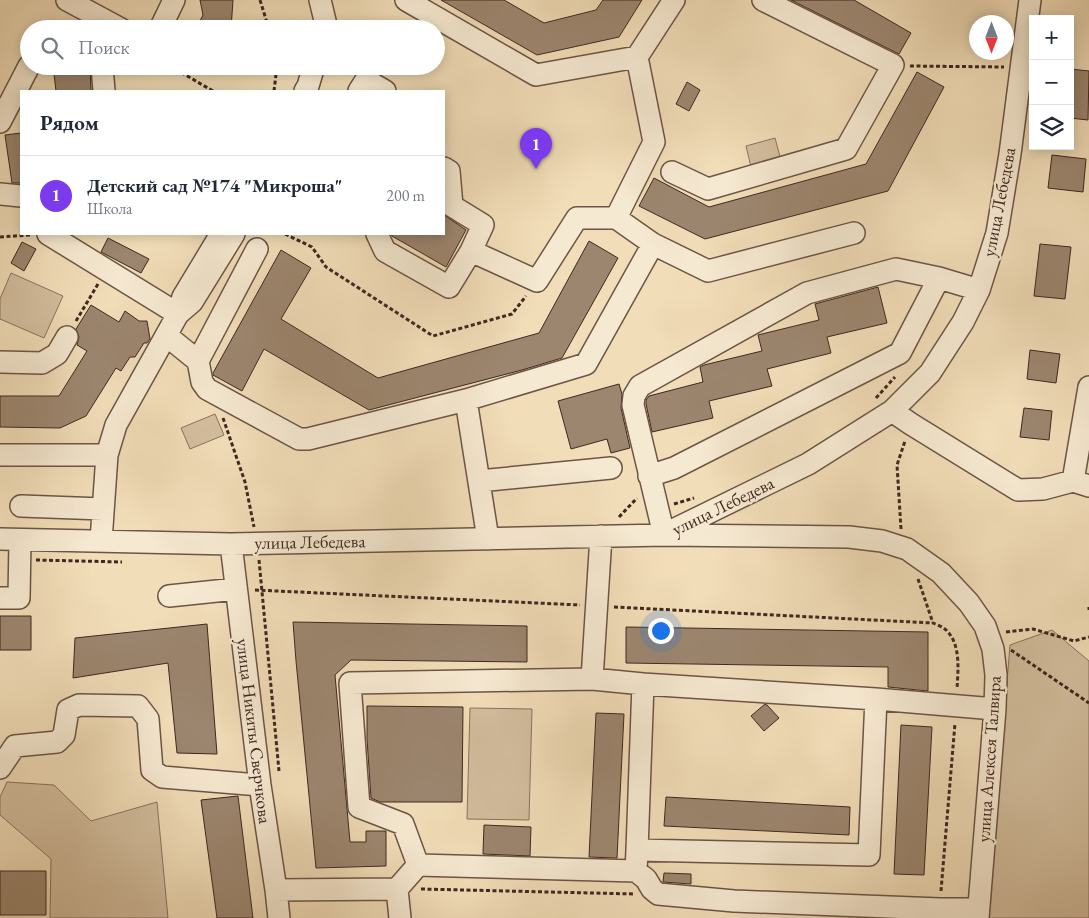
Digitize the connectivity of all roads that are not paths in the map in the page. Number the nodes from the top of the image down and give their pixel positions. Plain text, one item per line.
1 (67, 0) edge
2 (174, 0) edge
3 (307, 0) edge
4 (320, 0) edge
5 (406, 0) edge
6 (674, 0) edge
7 (763, 0) edge
8 (1030, 0) edge
9 (104, 20) edge
10 (164, 20) edge
11 (312, 20) edge
12 (325, 20) edge
13 (441, 20) edge
14 (445, 22) edge
15 (637, 57) junction
16 (24, 75) edge
17 (103, 75) edge
18 (311, 75) edge
19 (323, 75) edge
20 (104, 90) edge
21 (306, 90) edge
22 (318, 90) edge
23 (360, 90) edge
24 (383, 90) edge
25 (0, 122) edge
26 (445, 169) edge
27 (672, 172) dead end
28 (0, 194) edge
29 (20, 196) edge
30 (616, 218) junction
31 (854, 234) dead end
32 (50, 235) edge
33 (220, 235) edge
34 (233, 235) edge
35 (377, 235) edge
36 (654, 244) junction
37 (257, 248) dead end
38 (471, 251) junction
39 (939, 278) junction
40 (980, 290) junction
41 (178, 314) junction
42 (167, 336) junction
43 (67, 337) road end
44 (198, 361) junction
45 (0, 362) edge
46 (1089, 386) edge
47 (466, 400) junction
48 (884, 404) junction
49 (0, 455) edge
50 (107, 456) junction
51 (611, 468) dead end
52 (650, 480) junction
53 (479, 481) junction
54 (1081, 483) edge
55 (21, 506) dead end
56 (103, 509) junction
57 (664, 535) junction
58 (601, 536) junction
59 (10, 539) edge
60 (488, 539) junction
61 (101, 541) junction
62 (231, 544) junction
63 (236, 589) junction
64 (169, 596) dead end
65 (0, 598) edge
66 (592, 679) junction
67 (643, 684) junction
68 (876, 699) junction
69 (995, 709) junction
70 (0, 768) edge
71 (260, 785) junction
72 (637, 850) junction
73 (418, 865) junction
74 (636, 871) junction
75 (397, 889) junction
76 (276, 890) junction
77 (978, 914) edge
78 (278, 918) edge
79 (400, 918) edge

1 - 9 street
2 - 10 street
3 - 11 street
4 - 12 street
5 - 13 street
6 - 15 street
7 - 27 street
8 - 40 street, улица Лебедева
14 - 15 street
15 - 30 street
16 - 25 street
17 - 20 street
18 - 21 street
19 - 22 street
23 - 24 street
26 - 38 street
28 - 29 street
30 - 36 street
30 - 38 street
31 - 36 street
32 - 41 street
33 - 41 street
34 - 41 street
35 - 38 street
36 - 47 street
37 - 44 street
39 - 40 street
39 - 52 street
39 - 52 street
40 - 48 street, улица Лебедева
41 - 42 street
42 - 44 street
42 - 50 street
43 - 45 street
44 - 47 street
46 - 54 street
47 - 53 street
48 - 54 street
48 - 57 street, улица Лебедева
49 - 50 street
50 - 56 street
51 - 53 street
52 - 57 street
53 - 60 street
55 - 56 street
56 - 61 street
57 - 58 street, улица Лебедева
57 - 69 street, улица Алексея Талвира
58 - 60 street, улица Лебедева
58 - 66 street
59 - 61 street, улица Лебедева
59 - 65 street
60 - 62 street, улица Лебедева
61 - 62 street, улица Лебедева
62 - 63 street, улица Никиты Сверчкова
63 - 64 street
63 - 71 street, улица Никиты Сверчкова
66 - 67 street
66 - 73 street
67 - 68 street
67 - 72 street
68 - 69 street
68 - 72 street
69 - 77 street, улица Алексея Талвира
70 - 71 street
71 - 76 street, улица Никиты Сверчкова
72 - 74 street
73 - 74 street
73 - 75 street
74 - 77 street
75 - 76 street
75 - 79 street
76 - 78 street, улица Никиты Сверчкова

